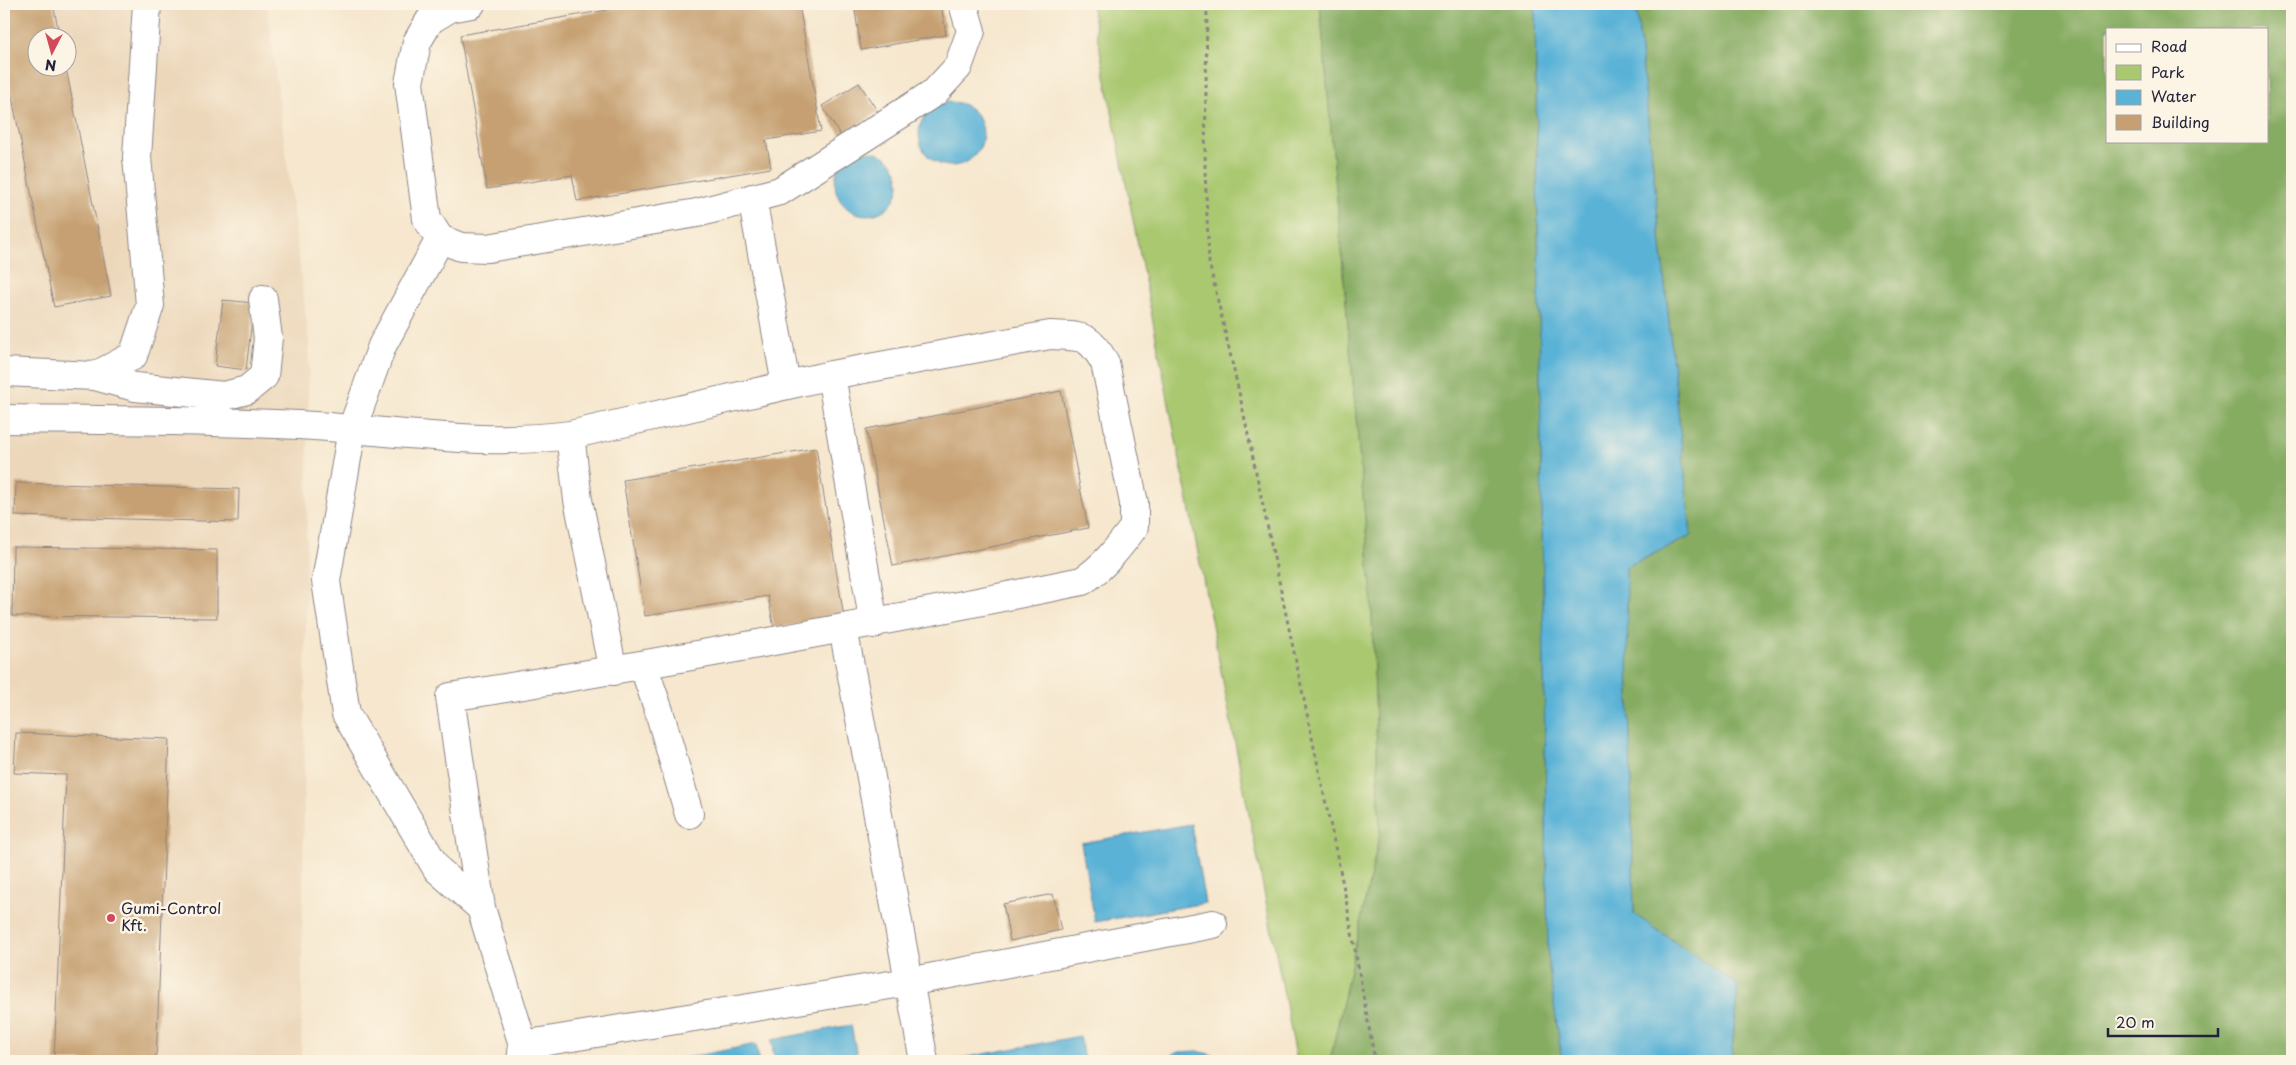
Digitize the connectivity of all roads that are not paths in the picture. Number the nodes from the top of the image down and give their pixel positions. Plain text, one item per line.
1 (148, 4) edge
2 (471, 4) edge
3 (963, 4) edge
4 (752, 198) junction
5 (440, 239) junction
6 (263, 299) dead end
7 (4, 372) edge
8 (830, 375) junction
9 (95, 376) junction
10 (786, 385) junction
11 (4, 419) edge
12 (352, 429) junction
13 (570, 435) junction
14 (874, 624) junction
15 (843, 628) junction
16 (643, 665) junction
17 (613, 671) junction
18 (689, 814) dead end
19 (481, 908) junction
20 (1214, 924) dead end
21 (908, 982) junction
22 (522, 1053) edge
23 (924, 1061) edge

1 - 9 lane
2 - 5 lane
3 - 4 lane
4 - 5 lane
4 - 10 lane
5 - 12 lane
6 - 9 lane
7 - 9 lane
8 - 10 lane
8 - 14 lane
8 - 14 lane
10 - 13 lane
11 - 12 lane
12 - 13 lane
12 - 19 lane
13 - 17 lane
14 - 15 lane
15 - 16 lane
15 - 21 lane
16 - 17 lane
16 - 18 lane
17 - 19 lane
19 - 22 lane
20 - 21 lane
21 - 22 lane
21 - 23 lane

